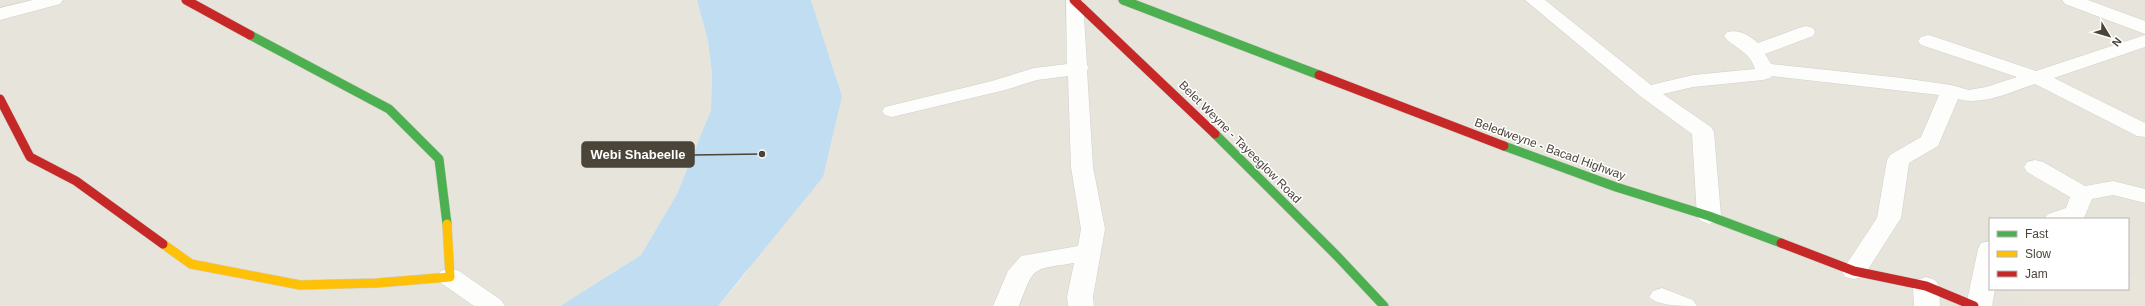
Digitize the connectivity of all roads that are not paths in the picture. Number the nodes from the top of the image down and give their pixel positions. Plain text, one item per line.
1 (54, 0) edge
2 (186, 0) edge
3 (1074, 0) edge
4 (1124, 0) edge
5 (1534, 0) edge
6 (2071, 0) edge
7 (0, 14) edge
8 (2145, 28) edge
9 (1806, 32) dead end
10 (1734, 36) dead end
11 (2145, 40) edge
12 (1928, 41) dead end
13 (1754, 51) junction
14 (1079, 68) junction
15 (1766, 69) junction
16 (2036, 77) junction
17 (1952, 91) junction
18 (1647, 92) junction
19 (0, 99) edge
20 (892, 111) dead end
21 (2145, 131) edge
22 (2035, 166) dead end
23 (2082, 194) junction
24 (2145, 196) edge
25 (1708, 216) junction
26 (2059, 218) edge
27 (1089, 252) junction
28 (1989, 254) edge
29 (1854, 271) junction
30 (450, 277) junction
31 (1926, 296) edge
32 (492, 306) edge
33 (1006, 306) edge
34 (1081, 306) edge
35 (1384, 306) edge
36 (1974, 306) edge
37 (1979, 306) edge

1 - 7 street
2 - 30 street
3 - 14 street
3 - 35 street, Belet Weyne - Tayeeglow Road
4 - 25 street, Beledweyne - Bacad Highway
5 - 18 street
6 - 8 street
9 - 13 street
10 - 13 street
11 - 16 street
12 - 16 street
13 - 15 street
14 - 20 street
14 - 27 street
15 - 17 street
15 - 18 street
16 - 17 street
16 - 21 street
17 - 29 street
18 - 25 street
19 - 30 street
22 - 23 street
23 - 24 street
23 - 26 street
25 - 29 street, Beledweyne - Bacad Highway
27 - 33 street
27 - 34 street
28 - 37 street
29 - 31 street, Beledweyne - Bacad Highway
30 - 32 street
31 - 36 street, Beledweyne - Bacad Highway

